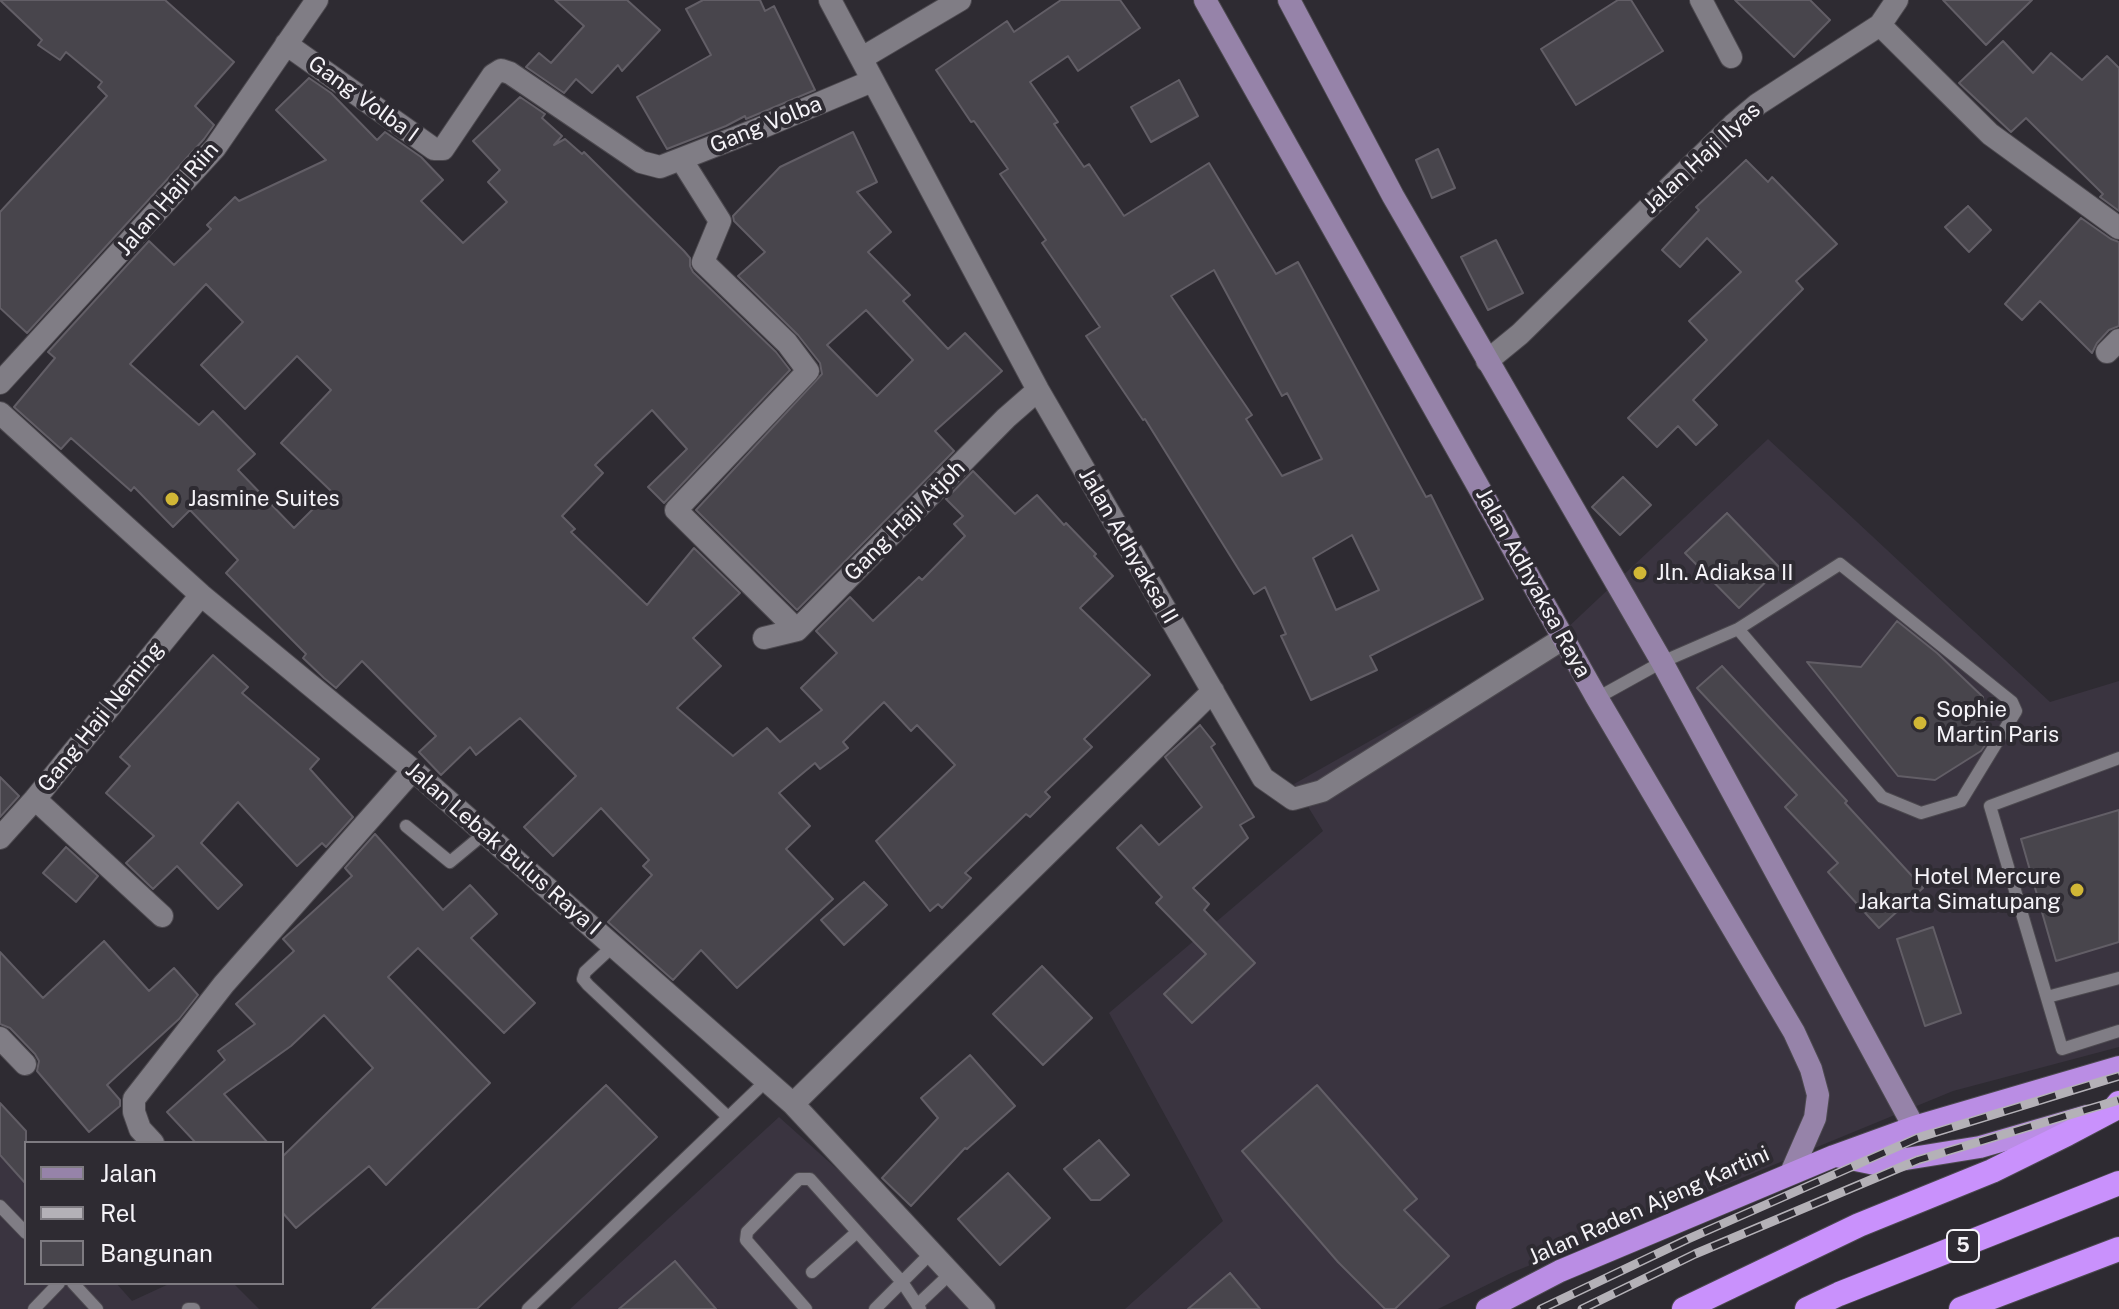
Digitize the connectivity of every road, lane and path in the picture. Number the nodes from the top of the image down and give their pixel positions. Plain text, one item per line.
1 (317, 0) edge
2 (830, 0) edge
3 (960, 0) edge
4 (1205, 0) edge
5 (1289, 0) edge
6 (1701, 0) edge
7 (1897, 0) edge
8 (1880, 25) junction
9 (286, 44) junction
10 (1731, 57) dead end
11 (862, 58) junction
12 (872, 81) junction
13 (681, 159) junction
14 (660, 167) joint
15 (2119, 228) edge
16 (1487, 361) junction
17 (0, 383) edge
18 (1038, 390) junction
19 (2, 418) edge
20 (201, 595) junction
21 (1738, 629) junction
22 (797, 630) junction
23 (764, 638) dead end
24 (1564, 638) junction
25 (1662, 662) junction
26 (1213, 691) junction
27 (1597, 698) junction
28 (2119, 758) edge
29 (413, 770) junction
30 (35, 799) junction
31 (406, 826) dead end
32 (485, 833) junction
33 (0, 838) edge
34 (162, 916) dead end
35 (613, 946) junction
36 (2119, 978) edge
37 (2047, 997) junction
38 (2119, 1031) edge
39 (0, 1038) edge
40 (25, 1064) dead end
41 (2119, 1067) edge
42 (766, 1081) junction
43 (793, 1104) junction
44 (2117, 1106) edge
45 (728, 1117) junction
46 (1914, 1127) junction
47 (151, 1141) edge
48 (1834, 1156) junction
49 (1791, 1173) junction
50 (2119, 1183) edge
51 (0, 1206) edge
52 (24, 1231) edge
53 (857, 1232) junction
54 (2119, 1249) edge
55 (932, 1252) junction
56 (812, 1272) dead end
57 (951, 1273) junction
58 (902, 1282) junction
59 (57, 1285) edge
60 (75, 1285) edge
61 (918, 1307) edge
62 (34, 1309) edge
63 (97, 1309) edge
64 (528, 1309) edge
65 (806, 1309) edge
66 (875, 1309) edge
67 (984, 1309) edge
68 (1487, 1309) edge
69 (1684, 1309) edge
70 (1807, 1309) edge
71 (1961, 1309) edge

1 - 9 street, Jalan Haji Riin
2 - 11 street, Jalan Adhyaksa II
3 - 11 street
4 - 24 main road, Jalan Adhyaksa Raya
5 - 16 main road
6 - 10 street
7 - 8 street
8 - 15 street
8 - 16 street, Jalan Haji Ilyas
9 - 14 street, Gang Volba I
9 - 17 street, Jalan Haji Riin
11 - 12 street, Jalan Adhyaksa II
12 - 13 street, Gang Volba
12 - 18 street, Jalan Adhyaksa II
13 - 14 street, Gang Volba
13 - 22 street
16 - 25 main road
18 - 22 street, Gang Haji Atjoh
18 - 26 street, Jalan Adhyaksa II
19 - 20 street, Jalan Lebak Bulus Raya I
20 - 29 street, Jalan Lebak Bulus Raya I
20 - 30 street, Gang Haji Neming
21 - 21 lane
21 - 25 lane
22 - 23 street
24 - 26 street, Jalan Adhyaksa II
24 - 27 main road, Jalan Adhyaksa Raya
25 - 27 lane
25 - 46 main road
26 - 43 street
27 - 49 main road, Jalan Adhyaksa Raya
28 - 37 lane
29 - 32 street, Jalan Lebak Bulus Raya I
29 - 47 street
30 - 33 street, Gang Haji Neming
30 - 34 street
31 - 32 lane
32 - 35 street, Jalan Lebak Bulus Raya I
35 - 42 street, Jalan Lebak Bulus Raya I
35 - 45 lane
36 - 37 lane
37 - 38 lane
39 - 40 street
41 - 46 highway, Jalan Raden Ajeng Kartini
42 - 43 street, Jalan Lebak Bulus Raya I
42 - 45 lane
43 - 55 street, Jalan Lebak Bulus Raya I
44 - 48 highway
44 - 69 highway
45 - 64 lane
46 - 48 highway, Jalan Raden Ajeng Kartini
48 - 49 highway, Jalan Raden Ajeng Kartini
49 - 68 highway, Jalan Raden Ajeng Kartini
50 - 70 highway, 5
51 - 52 lane
53 - 56 lane
53 - 58 lane
53 - 65 lane
54 - 71 highway
55 - 57 street, Jalan Lebak Bulus Raya I
55 - 58 lane
57 - 61 lane
57 - 67 street, Jalan Lebak Bulus Raya I
58 - 61 lane
58 - 66 lane
59 - 62 lane
60 - 63 lane

